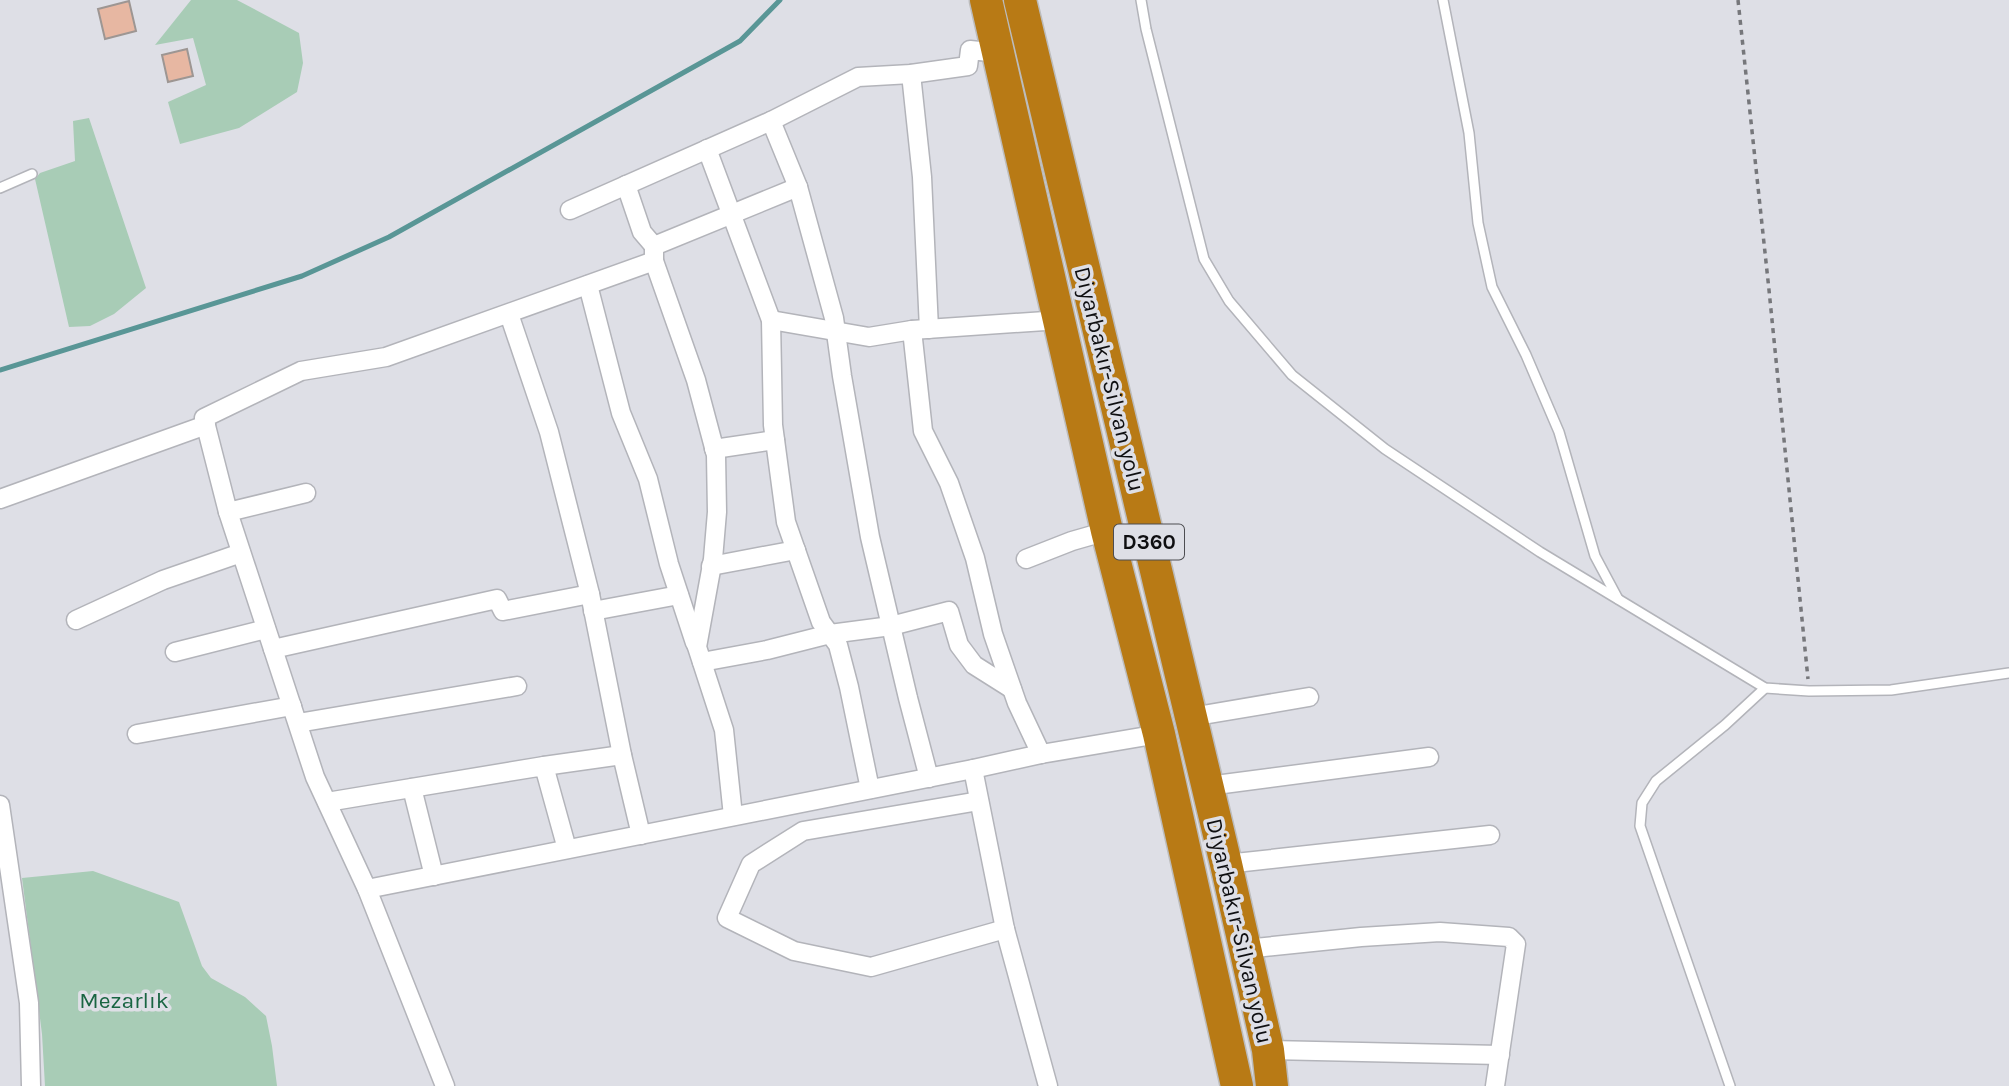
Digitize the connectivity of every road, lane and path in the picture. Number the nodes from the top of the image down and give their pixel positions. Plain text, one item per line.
1 (986, 0) edge
2 (1020, 0) edge
3 (1141, 0) edge
4 (1443, 0) edge
5 (1738, 0) edge
6 (999, 53) junction
7 (911, 75) junction
8 (771, 121) junction
9 (707, 149) junction
10 (32, 174) dead end
11 (626, 185) junction
12 (798, 187) junction
13 (0, 188) edge
14 (570, 210) dead end
15 (731, 214) junction
16 (654, 253) junction
17 (588, 285) junction
18 (509, 314) junction
19 (771, 320) junction
20 (1060, 320) junction
21 (920, 330) junction
22 (836, 332) junction
23 (206, 425) junction
24 (775, 440) junction
25 (715, 449) junction
26 (306, 493) dead end
27 (0, 499) edge
28 (228, 512) junction
29 (1107, 531) junction
30 (796, 550) junction
31 (241, 553) junction
32 (1026, 559) dead end
33 (711, 566) junction
34 (679, 595) junction
35 (1618, 601) junction
36 (592, 602) junction
37 (76, 620) dead end
38 (891, 626) junction
39 (266, 629) junction
40 (830, 634) junction
41 (273, 649) junction
42 (175, 652) dead end
43 (699, 654) junction
44 (2009, 673) edge
45 (517, 686) dead end
46 (1765, 688) junction
47 (1012, 689) junction
48 (1809, 691) junction
49 (1308, 697) dead end
50 (295, 715) junction
51 (1191, 717) junction
52 (136, 734) dead end
53 (1159, 734) junction
54 (1041, 754) junction
55 (622, 755) junction
56 (1429, 757) dead end
57 (544, 766) junction
58 (973, 769) junction
59 (929, 778) junction
60 (1208, 786) junction
61 (412, 788) junction
62 (870, 789) junction
63 (979, 801) junction
64 (327, 802) junction
65 (0, 805) edge
66 (733, 816) junction
67 (640, 835) junction
68 (1490, 835) dead end
69 (567, 849) junction
70 (1226, 864) junction
71 (434, 876) junction
72 (367, 889) junction
73 (8, 919) edge
74 (1004, 929) junction
75 (1245, 949) junction
76 (1268, 1050) junction
77 (1500, 1055) junction
78 (31, 1086) edge
79 (444, 1086) edge
80 (1048, 1086) edge
81 (1237, 1086) edge
82 (1272, 1086) edge
83 (1495, 1086) edge
84 (1730, 1086) edge

1 - 6 highway, Diyarbakır-Silvan yolu / D360
2 - 51 highway, Diyarbakır-Silvan yolu / D360
3 - 35 lane
4 - 35 lane
5 - 48 path
6 - 7 street
6 - 20 highway, Diyarbakır-Silvan yolu / D360
7 - 8 street
7 - 21 street
8 - 9 street
8 - 12 street
9 - 11 street
9 - 15 street
10 - 13 lane
11 - 14 street
11 - 16 street
12 - 15 street
12 - 22 street
15 - 16 street
15 - 19 street
16 - 17 street
16 - 25 street
17 - 18 street
17 - 34 street
18 - 23 street
18 - 36 street
19 - 22 street
19 - 24 street
20 - 21 street
20 - 29 highway, Diyarbakır-Silvan yolu / D360
21 - 22 street
21 - 47 street
22 - 38 street
23 - 27 street
23 - 28 street
24 - 25 street
24 - 30 street
25 - 33 street
26 - 28 street
28 - 31 street
29 - 32 street
29 - 53 highway, Diyarbakır-Silvan yolu / D360
30 - 33 street
30 - 40 street
31 - 37 street
31 - 39 street
33 - 43 street
34 - 36 street
34 - 43 street
35 - 46 lane
36 - 41 street
36 - 55 street
38 - 40 street
38 - 47 street
38 - 59 street
39 - 41 street
39 - 42 street
40 - 43 street
40 - 62 street
41 - 50 street
43 - 66 street
44 - 48 lane
45 - 50 street
46 - 48 lane
46 - 84 lane
47 - 54 street
49 - 51 street
50 - 52 street
50 - 64 street
51 - 60 highway, Diyarbakır-Silvan yolu / D360
53 - 54 street
53 - 81 highway, Diyarbakır-Silvan yolu / D360
54 - 58 street
55 - 57 street
55 - 67 street
56 - 60 street
57 - 61 street
57 - 69 street
58 - 59 street
58 - 63 street
59 - 62 street
60 - 70 highway, Diyarbakır-Silvan yolu / D360
61 - 64 street
61 - 71 street
62 - 66 street
63 - 74 street
63 - 74 street
64 - 72 street
65 - 73 street
66 - 67 street
67 - 69 street
68 - 70 street
69 - 71 street
70 - 75 highway, Diyarbakır-Silvan yolu / D360
71 - 72 street
72 - 79 street
73 - 78 street
74 - 80 street
75 - 76 highway, Diyarbakır-Silvan yolu / D360
75 - 77 street
76 - 77 street
76 - 82 highway, Diyarbakır-Silvan yolu / D360
77 - 83 street

